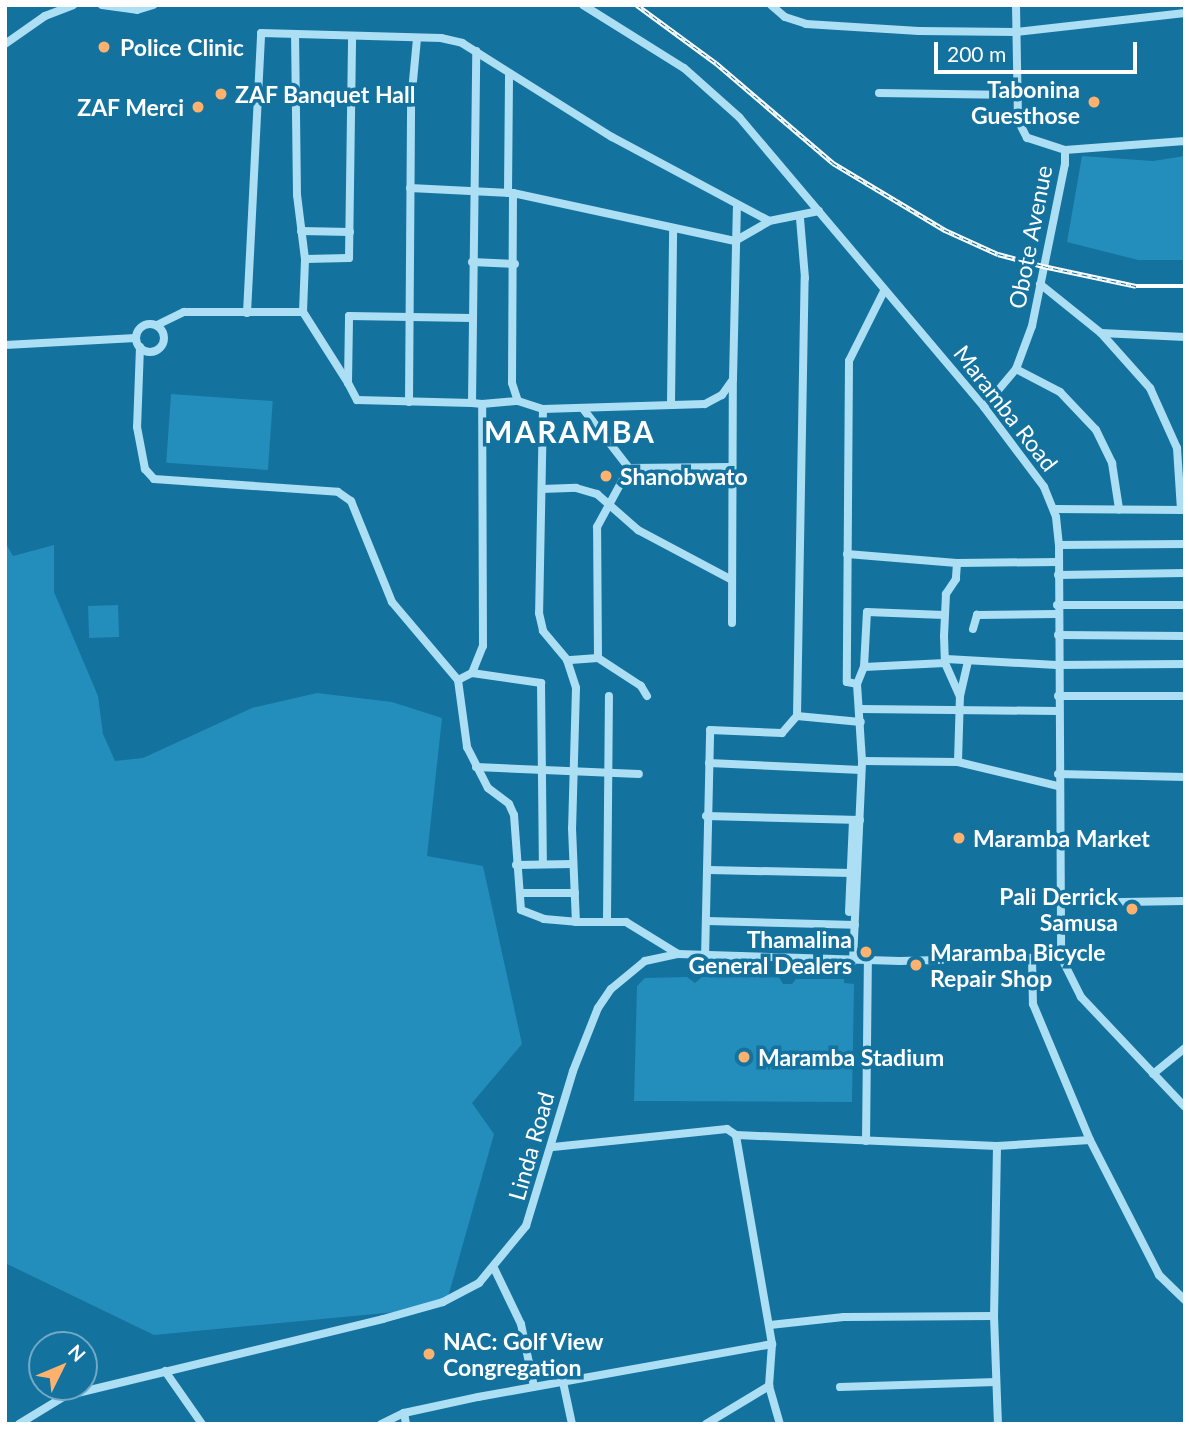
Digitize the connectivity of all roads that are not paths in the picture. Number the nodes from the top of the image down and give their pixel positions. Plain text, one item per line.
1 (73, 5) edge
2 (102, 5) edge
3 (153, 5) edge
4 (583, 5) edge
5 (771, 5) edge
6 (1016, 5) edge
7 (1185, 13) edge
8 (1016, 32) junction
9 (295, 34) junction
10 (352, 36) junction
11 (417, 38) junction
12 (5, 44) edge
13 (476, 51) junction
14 (509, 74) junction
15 (879, 93) dead end
16 (1016, 95) junction
17 (1185, 141) edge
18 (1065, 150) junction
19 (410, 188) junction
20 (474, 188) junction
21 (511, 193) junction
22 (737, 208) junction
23 (819, 211) junction
24 (800, 218) junction
25 (769, 221) junction
26 (302, 231) junction
27 (673, 231) junction
28 (350, 232) junction
29 (734, 241) junction
30 (305, 259) junction
31 (472, 262) junction
32 (515, 264) junction
33 (1040, 284) junction
34 (884, 291) junction
35 (303, 312) junction
36 (247, 313) junction
37 (472, 318) junction
38 (408, 319) junction
39 (157, 325) junction
40 (1101, 333) junction
41 (1185, 337) edge
42 (136, 338) junction
43 (5, 345) edge
44 (139, 347) junction
45 (1016, 369) junction
46 (733, 379) junction
47 (348, 383) junction
48 (518, 401) junction
49 (409, 402) junction
50 (472, 403) junction
51 (482, 404) junction
52 (671, 404) junction
53 (984, 407) junction
54 (543, 409) junction
55 (584, 411) junction
56 (730, 467) junction
57 (629, 468) junction
58 (542, 489) junction
59 (609, 501) junction
60 (1054, 509) junction
61 (1119, 509) junction
62 (1183, 510) edge
63 (1185, 544) edge
64 (1059, 545) junction
65 (846, 554) junction
66 (1058, 562) junction
67 (957, 563) junction
68 (1185, 573) edge
69 (1058, 575) junction
70 (732, 580) junction
71 (1185, 605) edge
72 (1057, 610) junction
73 (944, 615) junction
74 (732, 623) dead end
75 (973, 629) dead end
76 (1058, 635) junction
77 (1185, 636) edge
78 (598, 658) junction
79 (567, 660) junction
80 (946, 661) junction
81 (968, 661) junction
82 (1185, 664) edge
83 (1058, 665) junction
84 (864, 667) junction
85 (472, 673) junction
86 (458, 680) junction
87 (857, 684) junction
88 (609, 696) dead end
89 (647, 696) dead end
90 (960, 696) junction
91 (1058, 696) junction
92 (1185, 696) edge
93 (861, 709) junction
94 (1058, 711) junction
95 (961, 713) junction
96 (796, 716) junction
97 (862, 722) junction
98 (958, 762) junction
99 (709, 763) junction
100 (862, 765) junction
101 (476, 767) junction
102 (543, 771) junction
103 (575, 772) junction
104 (606, 774) junction
105 (639, 774) dead end
106 (1058, 774) junction
107 (1185, 776) edge
108 (1058, 786) junction
109 (706, 816) junction
110 (857, 820) junction
111 (543, 864) junction
112 (573, 864) junction
113 (516, 865) junction
114 (709, 870) junction
115 (851, 873) junction
116 (520, 893) junction
117 (575, 893) junction
118 (1185, 901) edge
119 (1059, 903) junction
120 (849, 912) dead end
121 (607, 920) junction
122 (707, 921) junction
123 (576, 922) junction
124 (855, 925) junction
125 (678, 954) junction
126 (1061, 957) junction
127 (705, 958) junction
128 (1032, 958) junction
129 (853, 961) junction
130 (869, 961) junction
131 (1185, 1048) edge
132 (1153, 1074) junction
133 (1185, 1107) edge
134 (736, 1135) junction
135 (1090, 1140) junction
136 (866, 1142) junction
137 (997, 1146) junction
138 (553, 1147) junction
139 (494, 1268) junction
140 (1185, 1300) edge
141 (994, 1316) junction
142 (770, 1325) junction
143 (772, 1344) junction
144 (165, 1371) junction
145 (563, 1382) junction
146 (996, 1382) junction
147 (769, 1386) junction
148 (534, 1387) junction
149 (840, 1387) dead end
150 (404, 1413) junction
151 (19, 1424) edge
152 (202, 1424) edge
153 (381, 1424) edge
154 (406, 1424) edge
155 (572, 1424) edge
156 (706, 1424) edge
157 (779, 1424) edge
158 (998, 1424) edge

1 - 12 street
2 - 3 street
4 - 23 street, Maramba Road
5 - 8 street
6 - 8 street, Obote Avenue
7 - 8 street
8 - 16 street, Obote Avenue
9 - 10 street
9 - 26 street
9 - 36 street
10 - 11 street
10 - 28 street
11 - 13 street
11 - 19 street
13 - 14 street
13 - 20 street
14 - 21 street
14 - 22 street
15 - 16 street
16 - 18 street, Obote Avenue
17 - 18 street
18 - 33 street, Obote Avenue
19 - 20 street
19 - 38 street
20 - 21 street
20 - 31 street
21 - 27 street
21 - 32 street
22 - 25 street
22 - 29 street
23 - 24 street
23 - 34 street, Maramba Road
24 - 25 street
24 - 96 street
25 - 29 street
26 - 28 street
26 - 30 street
27 - 29 street
27 - 52 street
28 - 30 street
29 - 46 street
30 - 35 street
31 - 32 street
31 - 37 street
32 - 48 street
33 - 40 street
33 - 45 street, Obote Avenue
34 - 53 street, Maramba Road
34 - 65 street
35 - 36 street
35 - 47 street
36 - 39 street
37 - 38 street
37 - 50 street
38 - 47 street
38 - 49 street
39 - 42 street
39 - 44 street
40 - 41 street
40 - 62 street
42 - 43 street
42 - 44 street
44 - 86 street
45 - 53 street, Obote Avenue
45 - 61 street
46 - 52 street
46 - 56 street
47 - 49 street
48 - 51 street
48 - 54 street
49 - 50 street
50 - 51 street
51 - 85 street
52 - 55 street
53 - 60 street, Maramba Road
54 - 55 street
54 - 58 street
55 - 57 street
56 - 57 street
56 - 70 street
57 - 59 street
58 - 59 street
58 - 79 street
59 - 70 street
59 - 78 street
60 - 61 street
60 - 64 street, Maramba Road
61 - 62 street
63 - 64 street
64 - 66 street, Maramba Road
65 - 67 street
65 - 87 street
66 - 67 street
66 - 69 street, Maramba Road
67 - 73 street
68 - 69 street
69 - 72 street, Maramba Road
70 - 74 street
71 - 72 street
72 - 75 street
72 - 76 street, Maramba Road
73 - 80 street
73 - 84 street
76 - 77 street
76 - 83 street, Maramba Road
78 - 79 street
78 - 89 street
79 - 103 street
80 - 81 street
80 - 84 street
80 - 90 street
81 - 83 street
81 - 90 street
82 - 83 street
83 - 91 street, Maramba Road
84 - 87 street
85 - 86 street
85 - 102 street
86 - 101 street
87 - 93 street
88 - 104 street
90 - 95 street
91 - 92 street
91 - 94 street, Maramba Road
93 - 95 street
93 - 97 street
94 - 95 street
94 - 106 street, Maramba Road
95 - 98 street
96 - 97 street
96 - 99 street
97 - 100 street
98 - 100 street
98 - 108 street
99 - 100 street
99 - 109 street
100 - 110 street
101 - 102 street
101 - 113 street
102 - 103 street
102 - 111 street
103 - 104 street
103 - 112 street
104 - 105 street
104 - 121 street
106 - 107 street
106 - 108 street, Maramba Road
108 - 119 street, Maramba Road
109 - 110 street
109 - 114 street
110 - 115 street
110 - 124 street
111 - 112 street
111 - 113 street
112 - 117 street
113 - 116 street
114 - 115 street
114 - 122 street
115 - 120 street
116 - 117 street
116 - 123 street
117 - 123 street
118 - 119 street
119 - 126 street, Maramba Road
121 - 123 street
121 - 125 street
122 - 124 street
122 - 127 street
124 - 129 street
125 - 127 street, Linda Road
125 - 138 street, Linda Road
126 - 128 street, Linda Road
126 - 132 street, Maramba Road
127 - 129 street, Linda Road
128 - 130 street, Linda Road
128 - 135 street
129 - 130 street, Linda Road
130 - 136 street
131 - 132 street
132 - 133 street, Maramba Road
134 - 136 street
134 - 138 street
134 - 142 street
135 - 137 street
135 - 140 street
136 - 137 street
137 - 141 street
138 - 139 street, Linda Road
139 - 144 street, Linda Road
139 - 148 street
141 - 142 street
141 - 146 street
142 - 143 street
143 - 145 street
143 - 147 street
144 - 151 street, Linda Road
144 - 152 street
145 - 148 street
145 - 155 street
146 - 149 street
146 - 158 street
147 - 156 street
147 - 157 street
148 - 150 street
150 - 153 street
150 - 154 street

